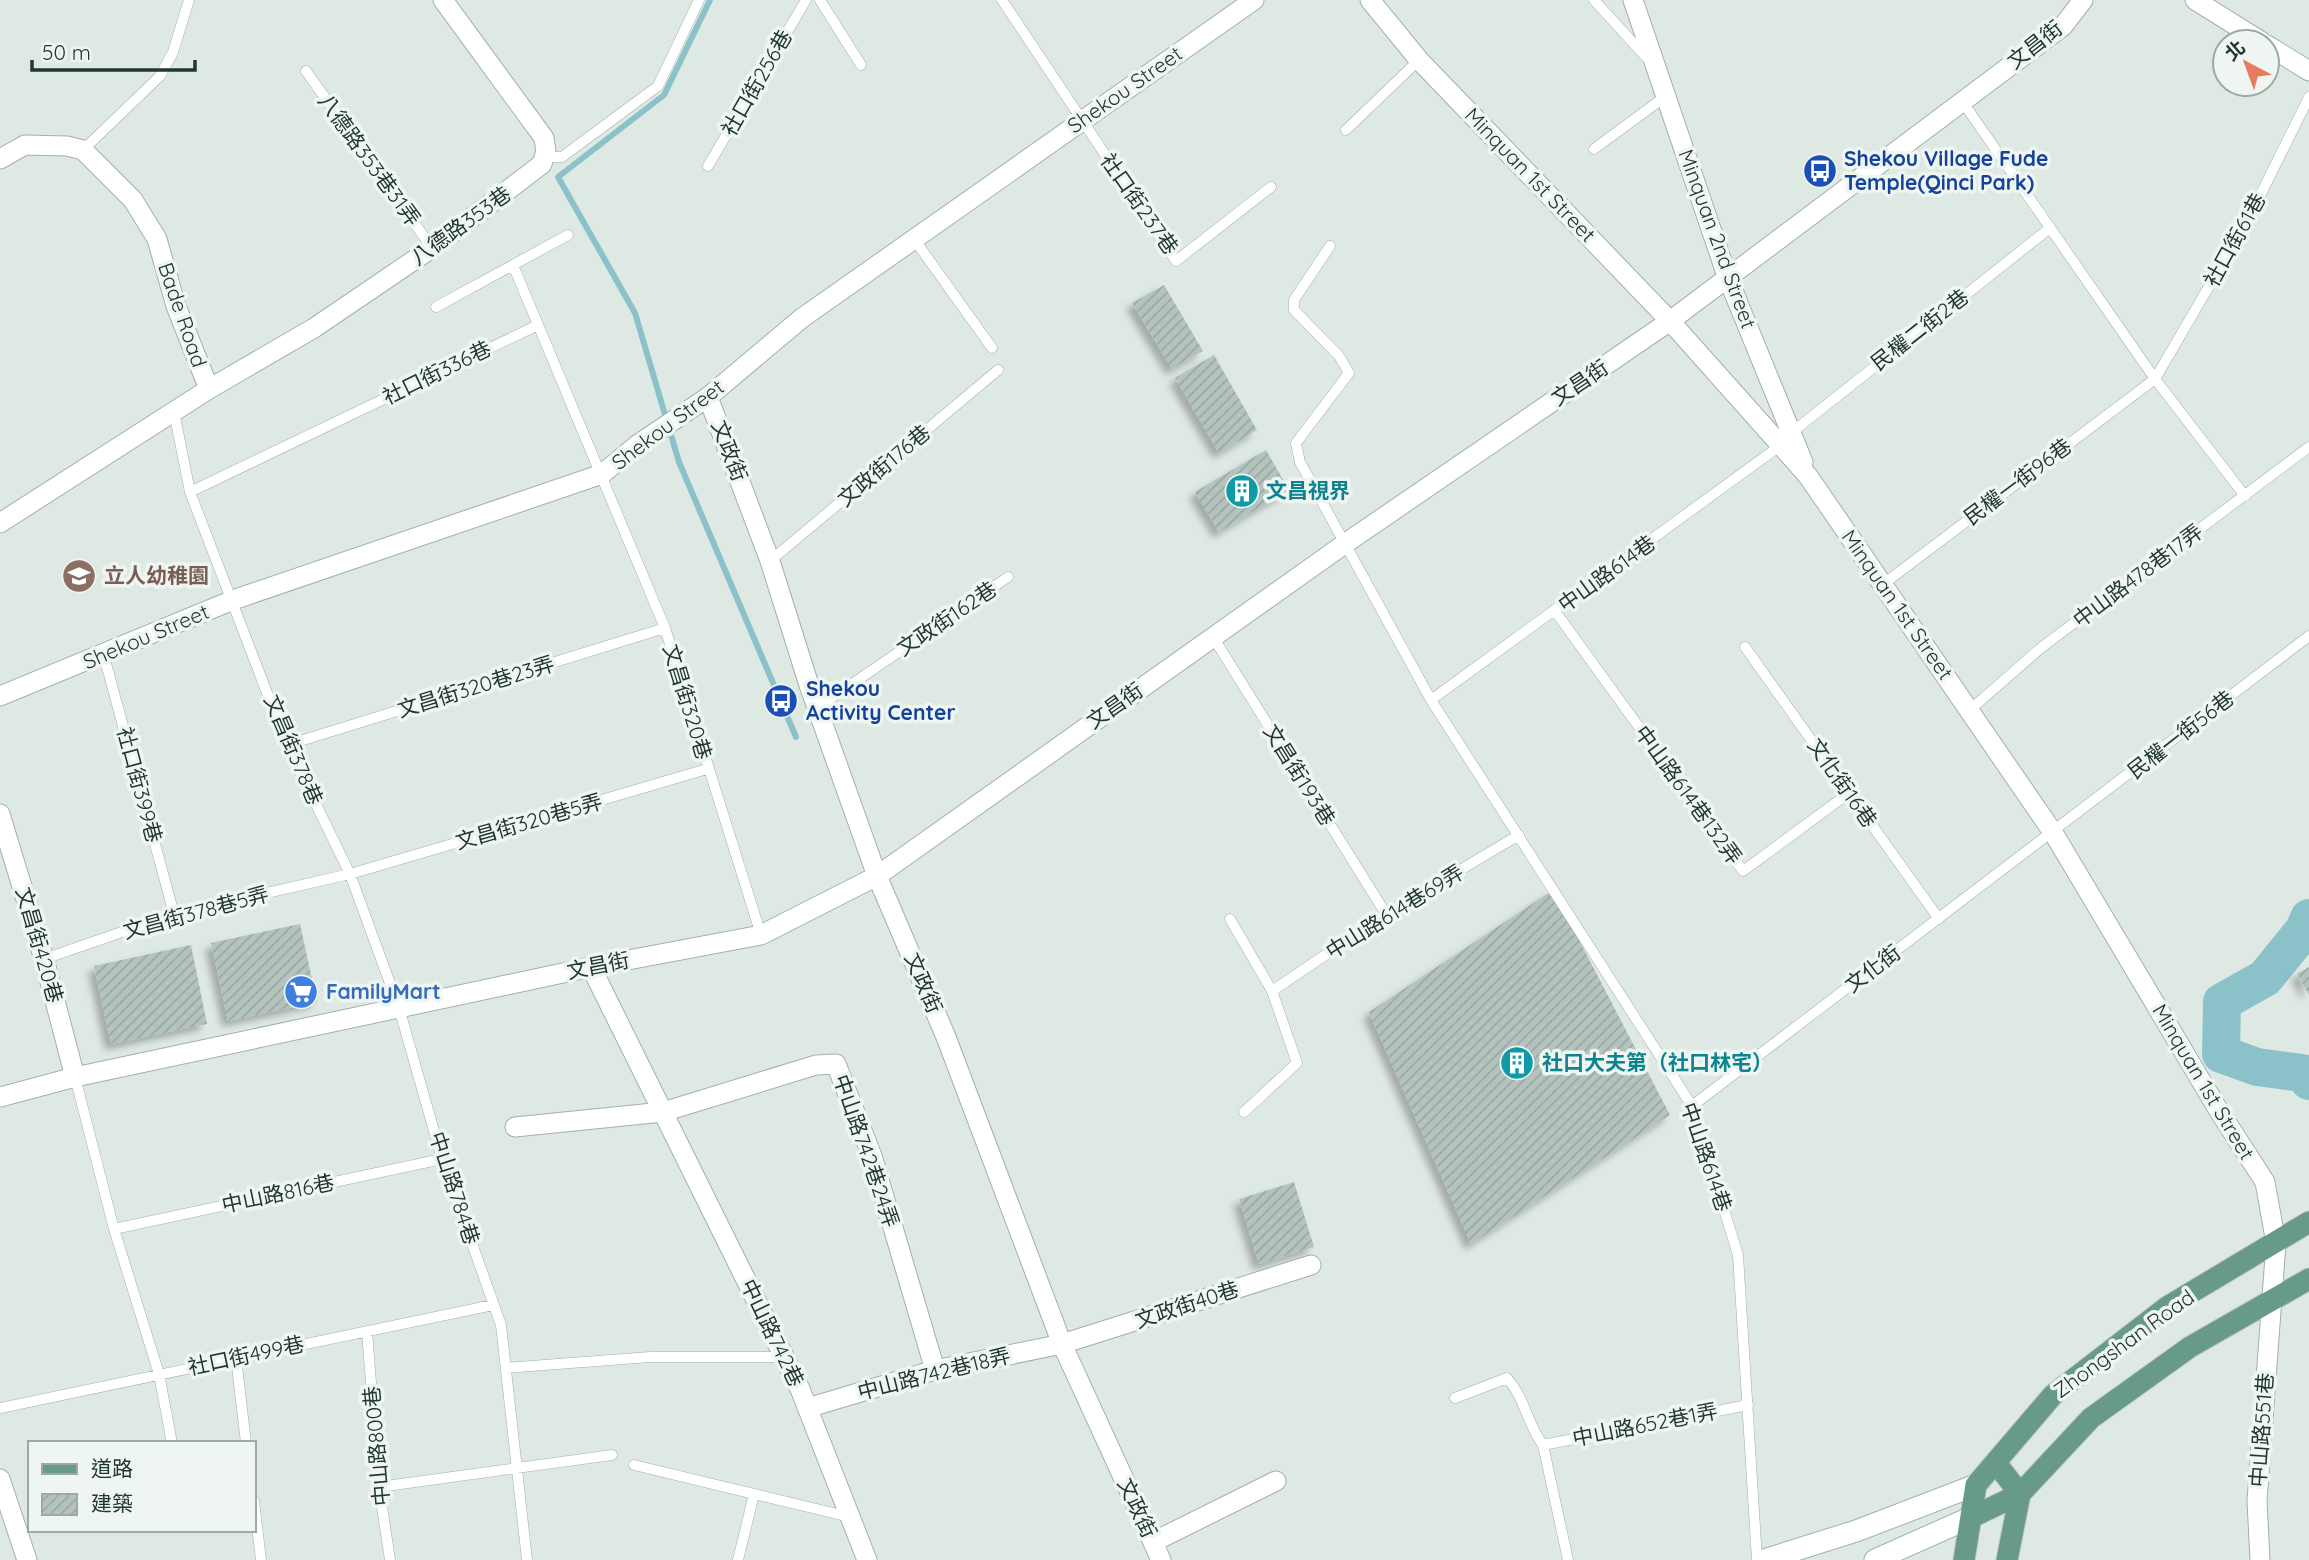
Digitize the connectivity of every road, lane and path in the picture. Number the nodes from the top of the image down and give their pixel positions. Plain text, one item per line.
1 (189, 0) edge
2 (443, 0) edge
3 (699, 0) edge
4 (806, 0) edge
5 (820, 0) edge
6 (1002, 0) edge
7 (1254, 0) edge
8 (1370, 0) edge
9 (1594, 0) edge
10 (1633, 0) edge
11 (2083, 0) edge
12 (2195, 0) edge
13 (2240, 28) edge
14 (2281, 54) edge
15 (1419, 60) junction
16 (861, 65) dead end
17 (1658, 70) junction
18 (306, 71) dead end
19 (2309, 71) edge
20 (1666, 95) junction
21 (2309, 97) edge
22 (1962, 101) junction
23 (1081, 121) junction
24 (1346, 130) dead end
25 (1594, 149) dead end
26 (83, 150) junction
27 (545, 157) junction
28 (0, 159) edge
29 (708, 166) dead end
30 (1271, 187) dead end
31 (2050, 228) junction
32 (568, 235) dead end
33 (914, 239) junction
34 (1330, 246) dead end
35 (432, 248) junction
36 (513, 265) junction
37 (1727, 276) junction
38 (436, 307) dead end
39 (1670, 321) junction
40 (538, 325) junction
41 (992, 348) dead end
42 (998, 370) dead end
43 (2155, 379) junction
44 (209, 389) junction
45 (708, 397) junction
46 (174, 411) junction
47 (1786, 439) junction
48 (2309, 447) edge
49 (602, 474) junction
50 (190, 492) junction
51 (2245, 496) junction
52 (0, 523) edge
53 (1343, 545) junction
54 (771, 561) junction
55 (1008, 577) dead end
56 (1882, 586) junction
57 (233, 600) junction
58 (1555, 611) junction
59 (665, 628) junction
60 (2309, 636) edge
61 (1213, 637) junction
62 (1745, 647) dead end
63 (104, 656) junction
64 (0, 696) edge
65 (1431, 700) junction
66 (817, 708) junction
67 (1971, 709) junction
68 (287, 746) junction
69 (707, 769) junction
70 (1849, 793) junction
71 (0, 814) edge
72 (2054, 834) junction
73 (1519, 835) junction
74 (5, 846) edge
75 (350, 874) junction
76 (877, 876) junction
77 (174, 914) junction
78 (1386, 914) junction
79 (1230, 919) dead end
80 (1939, 919) junction
81 (761, 934) junction
82 (44, 959) junction
83 (591, 967) junction
84 (1272, 991) junction
85 (399, 1008) junction
86 (75, 1077) junction
87 (0, 1097) edge
88 (1692, 1106) junction
89 (663, 1112) junction
90 (1244, 1112) dead end
91 (515, 1127) dead end
92 (442, 1159) junction
93 (2309, 1222) edge
94 (114, 1229) junction
95 (2276, 1242) junction
96 (1311, 1265) dead end
97 (2309, 1279) edge
98 (2272, 1300) junction
99 (493, 1306) junction
100 (368, 1331) junction
101 (1062, 1344) junction
102 (784, 1357) junction
103 (236, 1358) junction
104 (506, 1368) junction
105 (935, 1370) junction
106 (159, 1374) junction
107 (1455, 1398) dead end
108 (1748, 1405) junction
109 (0, 1408) edge
110 (807, 1408) junction
111 (172, 1441) edge
112 (247, 1441) edge
113 (1543, 1445) junction
114 (612, 1455) dead end
115 (1996, 1463) junction
116 (634, 1465) dead end
117 (516, 1466) junction
118 (0, 1479) edge
119 (1276, 1481) dead end
120 (1976, 1485) junction
121 (379, 1488) junction
122 (754, 1494) junction
123 (2021, 1494) junction
124 (6, 1513) edge
125 (1974, 1516) junction
126 (850, 1517) junction
127 (256, 1518) edge
128 (1157, 1551) edge
129 (27, 1560) edge
130 (261, 1560) edge
131 (390, 1560) edge
132 (527, 1560) edge
133 (738, 1560) edge
134 (867, 1560) edge
135 (1568, 1560) edge
136 (1757, 1560) edge
137 (1764, 1560) edge
138 (1875, 1560) edge
139 (1964, 1560) edge
140 (2007, 1560) edge
141 (2260, 1560) edge

1 - 26 lane
2 - 27 street
3 - 27 lane
4 - 29 lane, 社口街256巷
5 - 16 lane
6 - 23 lane
7 - 23 street, Shekou Street
8 - 15 street, Minquan 1st Street
9 - 17 lane
10 - 17 street, Minquan 2nd Street
11 - 22 street, 文昌街
12 - 13 street
14 - 19 street
15 - 24 lane
15 - 39 street, Minquan 1st Street
17 - 20 street, Minquan 2nd Street
18 - 35 lane, 八德路353巷31弄
20 - 25 lane
20 - 37 street, Minquan 2nd Street
21 - 43 lane, 社口街61巷
22 - 31 lane
22 - 37 street, 文昌街
23 - 30 lane, 社口街237巷
23 - 33 street, Shekou Street
26 - 28 street
26 - 44 street, Bade Road
27 - 35 street, 八德路353巷
31 - 43 lane
31 - 47 lane, 民權二街2巷
32 - 36 lane
33 - 41 lane
33 - 45 street, Shekou Street
34 - 53 lane, 中山路614巷
35 - 44 street, 八德路353巷
36 - 38 lane
36 - 40 lane
37 - 39 street, 文昌街
37 - 47 street, Minquan 2nd Street
39 - 47 street, Minquan 1st Street
39 - 53 street, 文昌街
40 - 49 lane
40 - 50 lane, 社口街336巷
42 - 54 lane, 文政街176巷
43 - 51 lane
43 - 56 lane, 民權一街96巷
44 - 46 street, Bade Road
45 - 49 street, Shekou Street
45 - 54 street, 文政街
46 - 50 lane, 文昌街378巷
46 - 52 street, Bade Road
47 - 56 street, Minquan 1st Street
47 - 58 lane, 中山路614巷
48 - 51 lane, 中山路478巷17弄
49 - 57 street, Shekou Street
49 - 59 lane, 文昌街320巷
50 - 57 lane, 文昌街378巷
51 - 67 lane, 中山路478巷17弄
53 - 61 street, 文昌街
53 - 65 lane, 中山路614巷
54 - 66 street, 文政街
55 - 66 lane, 文政街162巷
56 - 67 street, Minquan 1st Street
57 - 63 street, Shekou Street
57 - 68 lane, 文昌街378巷
58 - 65 lane, 中山路614巷
58 - 70 lane, 中山路614巷132弄
59 - 68 lane, 文昌街320巷23弄
59 - 69 lane, 文昌街320巷
60 - 72 lane, 民權一街56巷
61 - 76 street, 文昌街
61 - 78 lane, 文昌街193巷
62 - 70 lane, 文化街16巷
63 - 64 street, Shekou Street
63 - 77 lane, 社口街399巷
65 - 73 lane, 中山路614巷
66 - 76 street, 文政街
67 - 72 street, Minquan 1st Street
68 - 75 lane, 文昌街378巷
69 - 75 lane, 文昌街320巷5弄
69 - 81 lane, 文昌街320巷
70 - 80 lane, 文化街16巷
71 - 74 street, 文昌街420巷
72 - 80 lane, 文化街
72 - 95 street, Minquan 1st Street
73 - 78 lane, 中山路614巷69弄
73 - 88 lane, 中山路614巷
74 - 82 street, 文昌街420巷
75 - 77 lane, 文昌街378巷5弄
75 - 85 lane, 文昌街378巷
76 - 81 street, 文昌街
76 - 101 street, 文政街
77 - 82 lane, 文昌街378巷5弄
78 - 84 lane, 中山路614巷69弄
79 - 84 lane
80 - 88 lane, 文化街
81 - 83 street, 文昌街
82 - 86 street, 文昌街420巷
83 - 85 street, 文昌街
83 - 89 street, 中山路742巷
84 - 90 lane
85 - 86 street, 文昌街
85 - 92 lane, 中山路784巷
86 - 87 street, 文昌街
86 - 94 lane
88 - 108 lane, 中山路614巷
89 - 91 street
89 - 102 street, 中山路742巷
89 - 105 street, 中山路742巷24弄
92 - 94 lane, 中山路816巷
92 - 99 lane, 中山路784巷
93 - 95 main road, Zhongshan Road
94 - 106 lane
95 - 98 street, Minquan 1st Street
95 - 115 main road, Zhongshan Road
96 - 101 street, 文政街40巷
97 - 98 main road, Zhongshan Road
98 - 123 main road, Zhongshan Road
98 - 141 street, 中山路551巷
99 - 100 lane, 社口街499巷
99 - 104 lane, 中山路784巷
100 - 103 lane, 社口街499巷
100 - 121 lane, 中山路800巷
101 - 105 street, 中山路742巷18弄
101 - 128 street, 文政街
102 - 104 lane
102 - 110 street, 中山路742巷
103 - 106 lane, 社口街499巷
103 - 112 lane
104 - 117 lane, 中山路784巷
105 - 110 street, 中山路742巷18弄
106 - 109 lane, 社口街499巷
106 - 111 lane
107 - 113 lane
108 - 113 lane, 中山路652巷1弄
108 - 136 lane, 中山路614巷
110 - 126 street, 中山路742巷
113 - 135 lane
114 - 117 lane
115 - 120 main road, Zhongshan Road
115 - 123 main road
116 - 122 lane
117 - 121 lane
117 - 132 lane, 中山路784巷
118 - 124 street
119 - 128 street
120 - 125 main road
120 - 137 street, Zhongshan Road
121 - 131 lane, 中山路800巷
122 - 126 lane
122 - 133 lane
123 - 125 main road, Zhongshan Road
123 - 140 main road
124 - 129 street
125 - 138 street, Zhongshan Road
125 - 139 main road
126 - 134 street, 中山路742巷
127 - 130 lane

